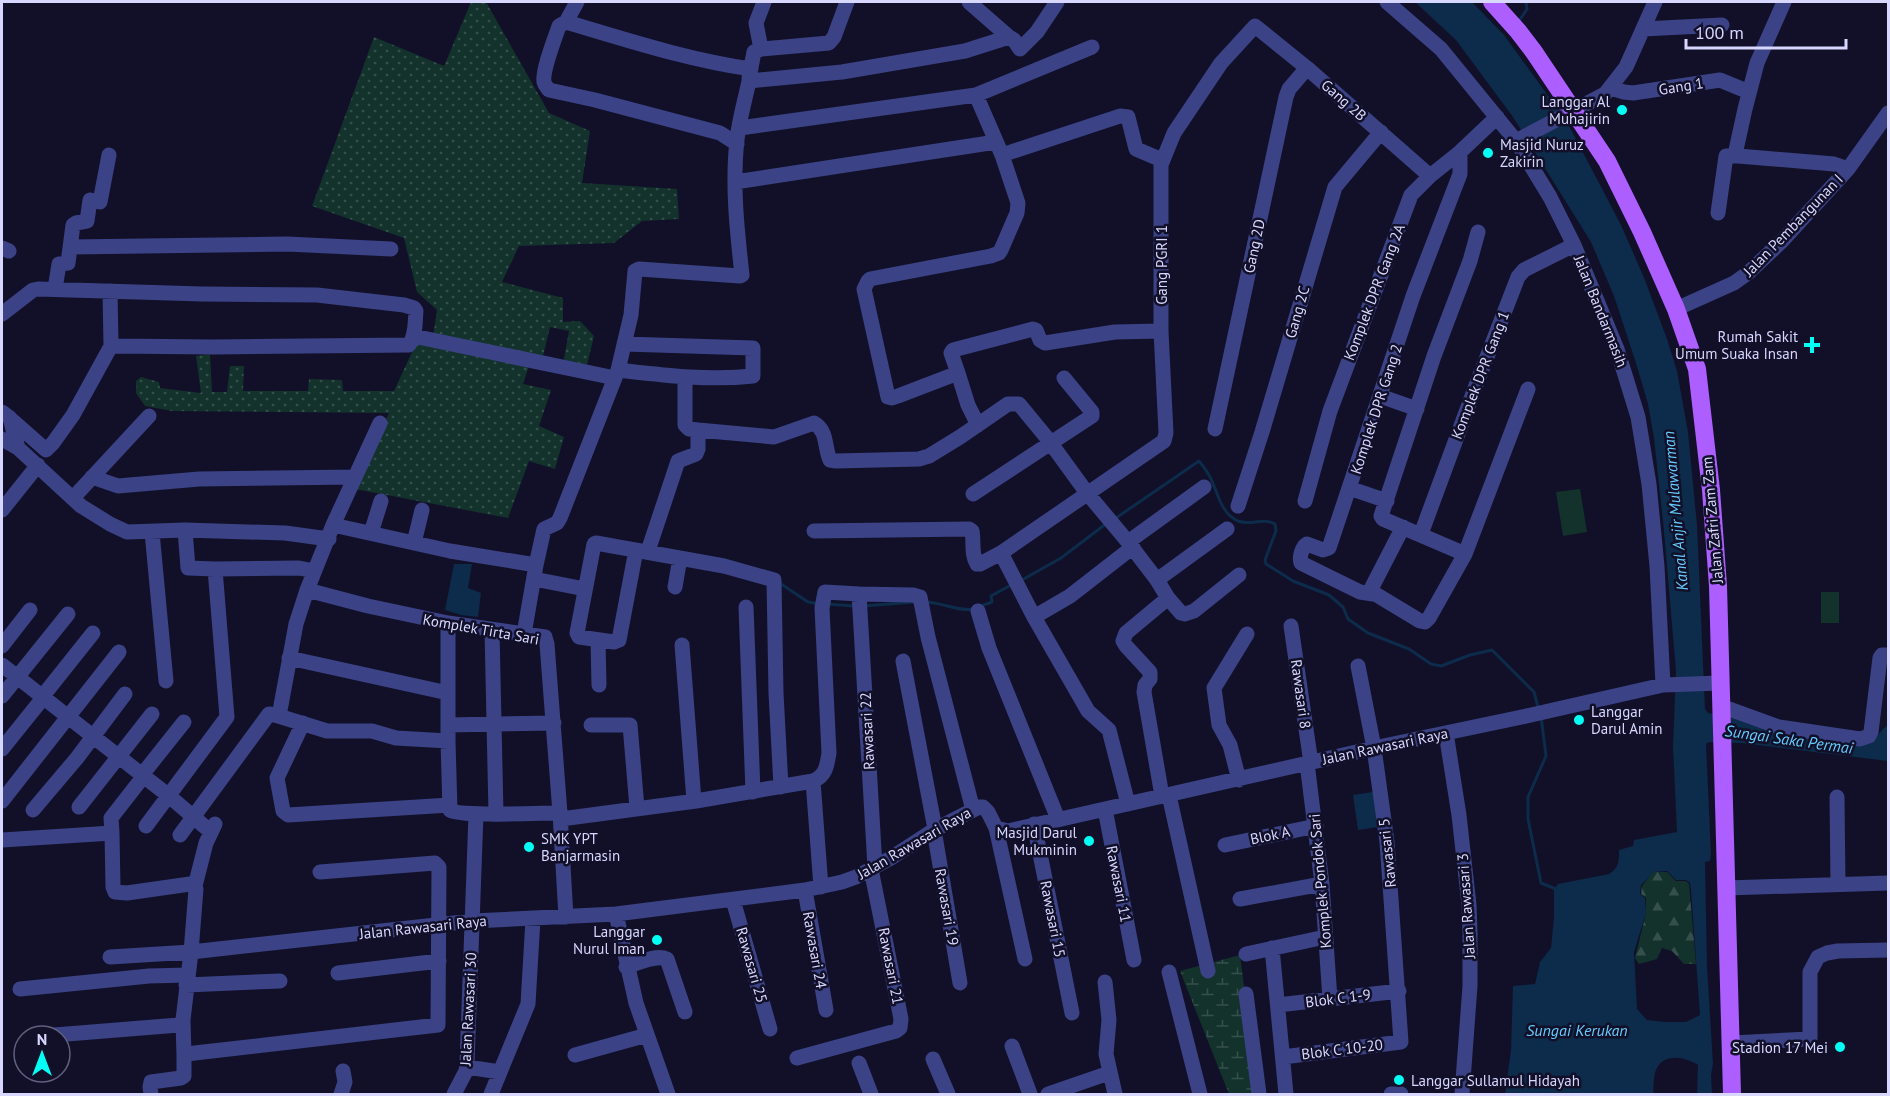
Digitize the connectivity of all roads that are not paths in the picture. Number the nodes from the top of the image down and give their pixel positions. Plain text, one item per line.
1 (577, 2) edge
2 (764, 2) edge
3 (847, 2) edge
4 (969, 2) edge
5 (1057, 2) edge
6 (1387, 2) edge
7 (1492, 2) edge
8 (1655, 2) edge
9 (1784, 2) edge
10 (566, 22) junction
11 (1722, 25) dead end
12 (1255, 26) joint
13 (1643, 29) junction
14 (1009, 37) junction
15 (1092, 47) dead end
16 (761, 49) junction
17 (1020, 49) junction
18 (1307, 68) junction
19 (1034, 71) junction
20 (750, 75) junction
21 (1611, 88) junction
22 (1749, 92) junction
23 (976, 96) junction
24 (1570, 112) junction
25 (1888, 113) edge
26 (1497, 117) junction
27 (740, 128) junction
28 (1381, 132) junction
29 (1519, 140) junction
30 (737, 144) junction
31 (999, 148) junction
32 (1460, 152) junction
33 (109, 155) dead end
34 (1738, 156) junction
35 (1162, 160) junction
36 (1848, 169) junction
37 (1430, 176) junction
38 (735, 182) junction
39 (1718, 213) dead end
40 (1479, 232) dead end
41 (1574, 245) junction
42 (70, 247) junction
43 (391, 249) dead end
44 (55, 289) junction
45 (110, 291) junction
46 (1676, 309) junction
47 (2, 314) edge
48 (1161, 331) junction
49 (413, 336) junction
50 (624, 344) junction
51 (111, 346) junction
52 (958, 373) junction
53 (616, 374) junction
54 (685, 377) junction
55 (1064, 378) dead end
56 (1528, 389) dead end
57 (1380, 396) junction
58 (1417, 409) junction
59 (6, 415) edge
60 (149, 417) dead end
61 (380, 423) dead end
62 (978, 425) junction
63 (1215, 429) dead end
64 (698, 430) junction
65 (2, 439) edge
66 (1051, 444) junction
67 (18, 448) junction
68 (38, 465) junction
69 (92, 477) junction
70 (355, 477) junction
71 (1204, 487) dead end
72 (1349, 488) junction
73 (1088, 493) junction
74 (974, 494) dead end
75 (73, 498) junction
76 (381, 501) dead end
77 (1305, 501) dead end
78 (1387, 501) junction
79 (1238, 506) dead end
80 (2, 510) edge
81 (422, 510) dead end
82 (1403, 527) junction
83 (1227, 529) dead end
84 (185, 530) junction
85 (814, 531) dead end
86 (152, 532) junction
87 (331, 532) junction
88 (371, 534) junction
89 (1421, 534) junction
90 (414, 543) junction
91 (1130, 545) junction
92 (642, 550) junction
93 (1000, 553) junction
94 (1465, 554) junction
95 (680, 558) junction
96 (215, 569) junction
97 (314, 571) junction
98 (535, 572) junction
99 (1239, 575) dead end
100 (1157, 580) junction
101 (675, 587) dead end
102 (585, 589) junction
103 (307, 590) junction
104 (859, 594) junction
105 (1373, 594) junction
106 (1168, 598) junction
107 (746, 607) dead end
108 (30, 610) dead end
109 (978, 611) dead end
110 (68, 614) dead end
111 (1034, 617) junction
112 (448, 623) junction
113 (1291, 626) dead end
114 (492, 630) junction
115 (93, 633) dead end
116 (524, 634) junction
117 (1247, 634) dead end
118 (598, 640) junction
119 (682, 645) dead end
120 (2, 646) edge
121 (119, 652) dead end
122 (1888, 655) edge
123 (289, 658) junction
124 (903, 661) dead end
125 (2, 665) edge
126 (1358, 666) dead end
127 (16, 676) junction
128 (165, 681) dead end
129 (1715, 683) junction
130 (599, 685) dead end
131 (1666, 685) junction
132 (448, 693) junction
133 (125, 694) dead end
134 (2, 696) edge
135 (43, 698) junction
136 (1721, 708) junction
137 (152, 714) dead end
138 (279, 716) junction
139 (67, 718) junction
140 (184, 722) dead end
141 (303, 723) junction
142 (554, 723) junction
143 (495, 724) junction
144 (448, 725) junction
145 (591, 725) dead end
146 (1446, 733) junction
147 (93, 736) junction
148 (448, 741) junction
149 (1374, 748) junction
150 (2, 750) edge
151 (117, 757) junction
152 (1309, 763) junction
153 (142, 777) junction
154 (1239, 780) junction
155 (813, 781) junction
156 (781, 787) junction
157 (753, 792) junction
158 (169, 796) junction
159 (1165, 796) junction
160 (1837, 797) dead end
161 (2, 801) edge
162 (694, 801) junction
163 (450, 804) junction
164 (1128, 804) junction
165 (79, 807) dead end
166 (637, 808) junction
167 (1105, 809) junction
168 (33, 810) dead end
169 (973, 810) junction
170 (476, 814) junction
171 (496, 814) junction
172 (560, 816) junction
173 (193, 817) junction
174 (1058, 819) junction
175 (1034, 824) junction
176 (146, 826) dead end
177 (1316, 826) junction
178 (996, 828) junction
179 (935, 830) junction
180 (112, 833) junction
181 (180, 835) dead end
182 (2, 840) edge
183 (1225, 845) dead end
184 (873, 868) junction
185 (320, 872) dead end
186 (1888, 883) edge
187 (1322, 884) junction
188 (1838, 885) junction
189 (195, 886) junction
190 (821, 887) junction
191 (1726, 888) junction
192 (805, 890) junction
193 (1240, 899) dead end
194 (733, 900) junction
195 (616, 914) junction
196 (566, 917) junction
197 (533, 919) junction
198 (472, 921) junction
199 (439, 925) junction
200 (1325, 937) junction
201 (1272, 948) junction
202 (1888, 950) edge
203 (191, 952) junction
204 (1246, 954) dead end
205 (110, 957) dead end
206 (1024, 959) dead end
207 (1134, 960) dead end
208 (439, 961) junction
209 (626, 967) junction
210 (1208, 971) dead end
211 (1169, 972) dead end
212 (338, 973) dead end
213 (187, 980) junction
214 (280, 981) dead end
215 (1105, 982) dead end
216 (960, 983) dead end
217 (20, 989) dead end
218 (1398, 991) junction
219 (1246, 994) dead end
220 (1330, 999) junction
221 (1278, 1005) junction
222 (826, 1010) dead end
223 (685, 1012) dead end
224 (1072, 1013) dead end
225 (183, 1020) junction
226 (770, 1029) dead end
227 (72, 1034) edge
228 (647, 1035) junction
229 (1401, 1042) joint
230 (1731, 1043) junction
231 (1012, 1046) dead end
232 (575, 1055) dead end
233 (184, 1057) junction
234 (1283, 1057) junction
235 (797, 1058) dead end
236 (933, 1059) dead end
237 (858, 1063) dead end
238 (467, 1066) junction
239 (343, 1071) dead end
240 (500, 1072) junction
241 (1109, 1073) junction
242 (1463, 1087) edge
243 (151, 1095) edge
244 (341, 1095) edge
245 (454, 1095) edge
246 (490, 1095) edge
247 (668, 1095) edge
248 (871, 1095) edge
249 (948, 1095) edge
250 (1030, 1095) edge
251 (1048, 1095) edge
252 (1115, 1095) edge
253 (1200, 1095) edge
254 (1259, 1095) edge
255 (1286, 1095) edge
256 (1391, 1095) edge
257 (1401, 1095) edge
258 (1732, 1095) edge

1 - 10 street
2 - 16 street
3 - 16 street
4 - 14 street
5 - 17 street
6 - 26 street, Jalan Bandarmasih
7 - 24 main road, Jalan Zafri Zam Zam
8 - 13 street
9 - 22 street
10 - 20 street
10 - 30 street
11 - 13 street
12 - 18 street, Gang 2B
12 - 35 street, Gang PGRI 1
13 - 21 street
14 - 17 street
14 - 20 street
15 - 19 street
16 - 20 street
17 - 19 street
18 - 28 street, Gang 2B
18 - 63 street, Gang 2D
19 - 23 street
20 - 27 street
21 - 22 street, Gang 1
21 - 24 street
22 - 34 street
23 - 27 street
23 - 31 street
24 - 29 street
24 - 46 main road, Jalan Zafri Zam Zam
25 - 36 street, Jalan Pembangunan I
26 - 29 street, Jalan Bandarmasih
26 - 32 street, Komplek DPR Gang 2A
27 - 30 street
28 - 37 street, Gang 2B
28 - 79 street, Gang 2C
29 - 41 street, Jalan Bandarmasih
30 - 38 street
31 - 35 street
31 - 38 street
31 - 52 street
32 - 37 street, Komplek DPR Gang 2A
32 - 57 street, Komplek DPR Gang 2
33 - 42 street
34 - 36 street
34 - 39 street
35 - 48 street, Gang PGRI 1
36 - 46 street, Jalan Pembangunan I
37 - 77 street, Komplek DPR Gang 2A
38 - 50 street
40 - 58 street
41 - 89 street, Komplek DPR Gang 1
41 - 131 street, Jalan Bandarmasih
42 - 43 street
42 - 44 street
44 - 45 street
44 - 47 street
45 - 49 street
45 - 51 street
46 - 129 main road, Jalan Zafri Zam Zam
48 - 52 street
48 - 73 street, Gang PGRI 1
49 - 51 street
49 - 53 street
50 - 53 street
50 - 54 street
51 - 59 street
52 - 62 street
53 - 54 street
53 - 98 street
54 - 64 street
55 - 66 street
56 - 94 street
57 - 58 street
57 - 72 street, Komplek DPR Gang 2
58 - 78 street
59 - 67 street
60 - 69 street
61 - 70 street
62 - 64 street
62 - 66 street
64 - 92 street
65 - 67 street
66 - 73 street
66 - 74 street
67 - 68 street
68 - 75 street
68 - 80 street
69 - 70 street
69 - 75 street
70 - 87 street
71 - 91 street
72 - 78 street
72 - 105 street, Komplek DPR Gang 2
73 - 91 street
73 - 93 street
75 - 86 street
76 - 88 street
78 - 82 street
81 - 90 street
82 - 89 street
82 - 105 street
83 - 100 street
84 - 86 street
84 - 87 street
84 - 96 street
85 - 93 street
86 - 128 street
87 - 88 street
87 - 97 street
88 - 90 street
89 - 94 street
90 - 98 street
91 - 100 street
91 - 111 street
92 - 95 street
92 - 102 street
92 - 118 street
93 - 111 street
94 - 105 street
95 - 101 street
95 - 156 street
96 - 97 street
96 - 158 street
97 - 103 street
98 - 102 street
98 - 116 street
99 - 106 street
100 - 106 street
102 - 118 street
103 - 112 street, Komplek Tirta Sari
103 - 123 street
104 - 155 street
104 - 169 street
104 - 184 street, Rawasari 22
106 - 159 street
107 - 157 street
108 - 120 street
109 - 174 street
110 - 127 street
111 - 164 street
112 - 114 street, Komplek Tirta Sari
112 - 132 street
113 - 152 street, Rawasari 8
114 - 116 street, Komplek Tirta Sari
114 - 143 street
115 - 135 street
116 - 142 street, Komplek Tirta Sari
117 - 154 street
118 - 130 street
119 - 162 street
121 - 139 street
122 - 136 street
123 - 132 street
123 - 138 street
124 - 179 street, Rawasari 19
125 - 127 street
126 - 149 street, Rawasari 5
127 - 134 street
127 - 135 street
129 - 131 street, Jalan Rawasari Raya
129 - 136 main road, Jalan Zafri Zam Zam
131 - 146 street, Jalan Rawasari Raya
132 - 144 street
133 - 147 street
135 - 139 street
135 - 150 street
136 - 191 main road, Jalan Zafri Zam Zam
137 - 151 street
138 - 141 street
138 - 173 street
139 - 147 street
139 - 161 street
140 - 153 street
141 - 148 street
141 - 163 street
142 - 143 street
142 - 172 street, Komplek Tirta Sari
143 - 144 street
143 - 171 street
144 - 148 street
145 - 166 street
146 - 149 street, Jalan Rawasari Raya
146 - 242 street, Jalan Rawasari 3
147 - 151 street
147 - 168 street
148 - 163 street
149 - 152 street, Jalan Rawasari Raya
149 - 218 street, Rawasari 5
151 - 153 street
151 - 165 street
152 - 154 street, Jalan Rawasari Raya
152 - 177 street, Komplek Pondok Sari
153 - 158 street
153 - 180 street
154 - 159 street, Jalan Rawasari Raya
155 - 156 street
155 - 190 street
156 - 157 street
157 - 162 street
158 - 173 street
158 - 176 street
159 - 164 street, Jalan Rawasari Raya
159 - 210 street
160 - 188 street
162 - 166 street
163 - 170 street
164 - 167 street, Jalan Rawasari Raya
166 - 172 street
167 - 174 street, Jalan Rawasari Raya
167 - 207 street, Rawasari 11
169 - 178 street, Jalan Rawasari Raya
169 - 179 street, Jalan Rawasari Raya
170 - 171 street
170 - 198 street, Jalan Rawasari 30
171 - 172 street
172 - 196 street, Komplek Tirta Sari
173 - 181 street
173 - 189 street
174 - 175 street, Jalan Rawasari Raya
175 - 178 street, Jalan Rawasari Raya
175 - 224 street, Rawasari 15
177 - 183 street, Blok A
177 - 187 street, Komplek Pondok Sari
178 - 206 street
179 - 184 street, Jalan Rawasari Raya
179 - 216 street, Rawasari 19
180 - 182 street
180 - 189 street
184 - 190 street, Jalan Rawasari Raya
184 - 235 street, Rawasari 21
185 - 199 street
186 - 188 street
187 - 193 street
187 - 200 street, Komplek Pondok Sari
188 - 191 street
189 - 203 street
190 - 192 street, Jalan Rawasari Raya
191 - 230 main road, Jalan Zafri Zam Zam
192 - 194 street, Jalan Rawasari Raya
192 - 222 street, Rawasari 24
194 - 195 street, Jalan Rawasari Raya
194 - 226 street, Rawasari 25
195 - 196 street, Jalan Rawasari Raya
195 - 209 street
196 - 197 street, Jalan Rawasari Raya
197 - 198 street, Jalan Rawasari Raya
197 - 240 street
198 - 199 street, Jalan Rawasari Raya
198 - 238 street, Jalan Rawasari 30
199 - 203 street, Jalan Rawasari Raya
199 - 208 street
200 - 201 street
200 - 220 street, Komplek Pondok Sari
201 - 204 street
201 - 221 street
202 - 230 street
203 - 205 street, Jalan Rawasari Raya
203 - 213 street
208 - 212 street
208 - 233 street
209 - 223 street
209 - 228 street
211 - 253 street
213 - 214 street
213 - 217 street
213 - 225 street
215 - 241 street
218 - 220 street, Blok C 1-9
218 - 229 street, Rawasari 5
219 - 254 street
220 - 221 street, Blok C 1-9
221 - 234 street
225 - 227 street
225 - 233 street
228 - 232 street
228 - 247 street
229 - 234 street, Blok C 10-20
230 - 258 main road, Jalan Zafri Zam Zam
231 - 250 street
233 - 243 street
234 - 255 street
236 - 249 street
237 - 248 street
238 - 240 street
238 - 245 street, Jalan Rawasari 30
239 - 244 street
240 - 246 street
241 - 251 street
241 - 252 street
256 - 257 street

